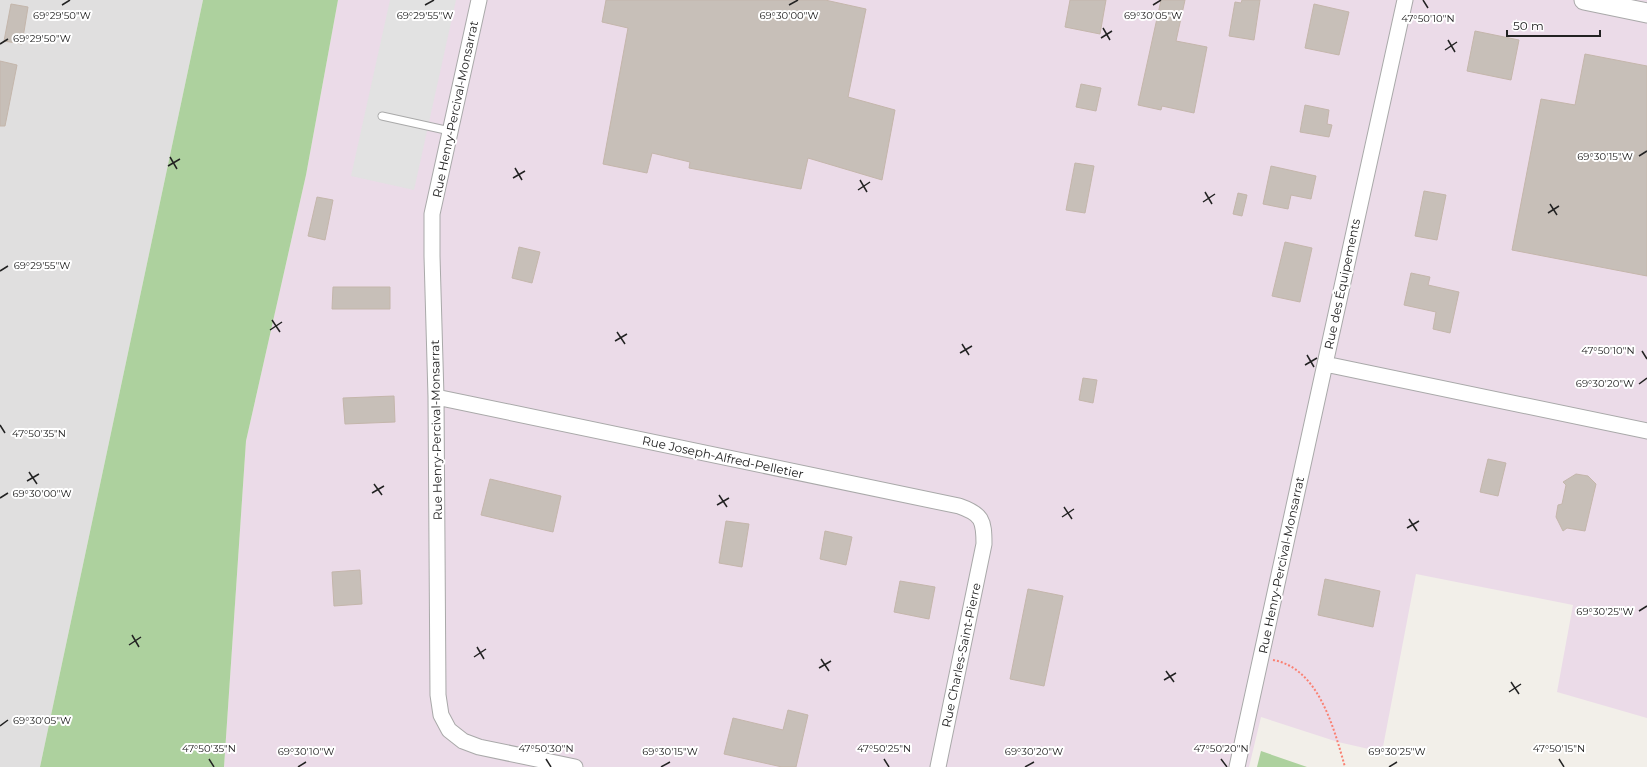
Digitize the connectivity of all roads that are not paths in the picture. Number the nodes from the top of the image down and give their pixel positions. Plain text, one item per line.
1 (479, 0) edge
2 (1405, 0) edge
3 (1584, 0) edge
4 (1647, 13) edge
5 (382, 116) dead end
6 (450, 131) junction
7 (1325, 364) junction
8 (436, 397) junction
9 (1647, 431) edge
10 (984, 544) joint
11 (575, 767) edge
12 (938, 767) edge
13 (1237, 767) edge

1 - 6 street, Rue Henry-Percival-Monsarrat
2 - 7 street, Rue des Équipements
3 - 4 street
5 - 6 lane
6 - 8 street, Rue Henry-Percival-Monsarrat
7 - 9 street, Rue des Équipements
7 - 13 street, Rue Henry-Percival-Monsarrat
8 - 10 street, Rue Joseph-Alfred-Pelletier
8 - 11 street, Rue Henry-Percival-Monsarrat
10 - 12 street, Rue Charles-Saint-Pierre

